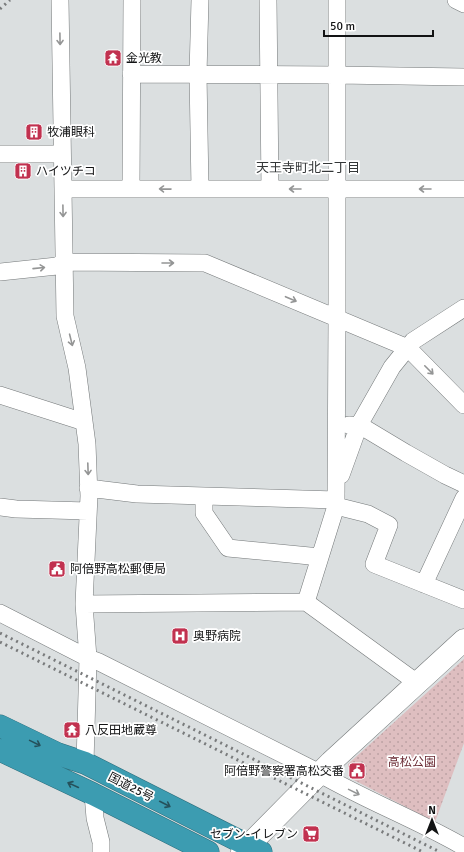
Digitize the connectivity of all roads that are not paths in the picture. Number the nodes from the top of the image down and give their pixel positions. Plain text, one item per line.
1 (60, 0) edge
2 (132, 0) edge
3 (200, 0) edge
4 (268, 0) edge
5 (337, 0) edge
6 (456, 0) edge
7 (464, 4) edge
8 (131, 74) junction
9 (198, 74) junction
10 (268, 74) junction
11 (337, 75) junction
12 (464, 77) edge
13 (0, 154) edge
14 (62, 154) junction
15 (131, 188) junction
16 (63, 189) junction
17 (200, 189) junction
18 (270, 189) junction
19 (337, 189) junction
20 (464, 189) edge
21 (64, 262) junction
22 (0, 272) edge
23 (464, 308) edge
24 (337, 318) junction
25 (408, 348) junction
26 (0, 395) edge
27 (464, 405) edge
28 (84, 422) junction
29 (337, 424) junction
30 (359, 425) junction
31 (464, 484) edge
32 (88, 488) junction
33 (204, 496) junction
34 (336, 498) junction
35 (464, 498) edge
36 (0, 507) edge
37 (88, 511) junction
38 (320, 557) junction
39 (424, 584) junction
40 (464, 600) edge
41 (306, 602) junction
42 (84, 604) junction
43 (0, 613) edge
44 (464, 640) edge
45 (88, 658) junction
46 (417, 684) junction
47 (0, 726) edge
48 (0, 750) edge
49 (85, 763) junction
50 (319, 774) junction
51 (93, 794) junction
52 (464, 847) edge
53 (250, 850) edge
54 (101, 852) edge
55 (208, 852) edge

1 -> 14 street
2 - 8 street
3 - 9 street
4 - 10 street
5 - 11 street
6 - 7 street
8 - 9 street
8 - 15 street
9 - 10 street
9 - 17 street
10 - 11 street
10 - 18 street
11 - 12 street
11 - 19 street
13 - 14 street
14 - 16 street
15 - 16 street
17 -> 15 street
16 -> 21 street
17 - 18 street
19 -> 18 street
20 -> 19 street
19 - 24 street
22 -> 21 street
21 -> 24 street
21 -> 28 street
23 - 25 street
24 - 25 street
24 - 29 street
25 -> 27 street
25 - 30 street
26 - 28 street
28 -> 32 street
29 - 30 street
29 - 34 street
30 - 31 street
30 - 34 street
32 - 33 street
32 - 37 street
33 - 34 street
33 - 38 street
34 - 38 street
34 - 39 street
35 - 39 street
36 - 37 street
37 - 42 street
38 - 41 street
39 - 40 street
41 - 42 street
41 - 46 street
42 - 45 street
43 - 45 street
44 - 46 street
45 - 49 street
45 - 50 street
46 - 50 street
47 -> 49 highway, 国道25号
51 -> 48 highway, 国道25号
49 -> 53 highway, 国道25号
50 -> 52 street
50 - 53 street
51 - 54 street
51 - 55 highway, 国道25号

